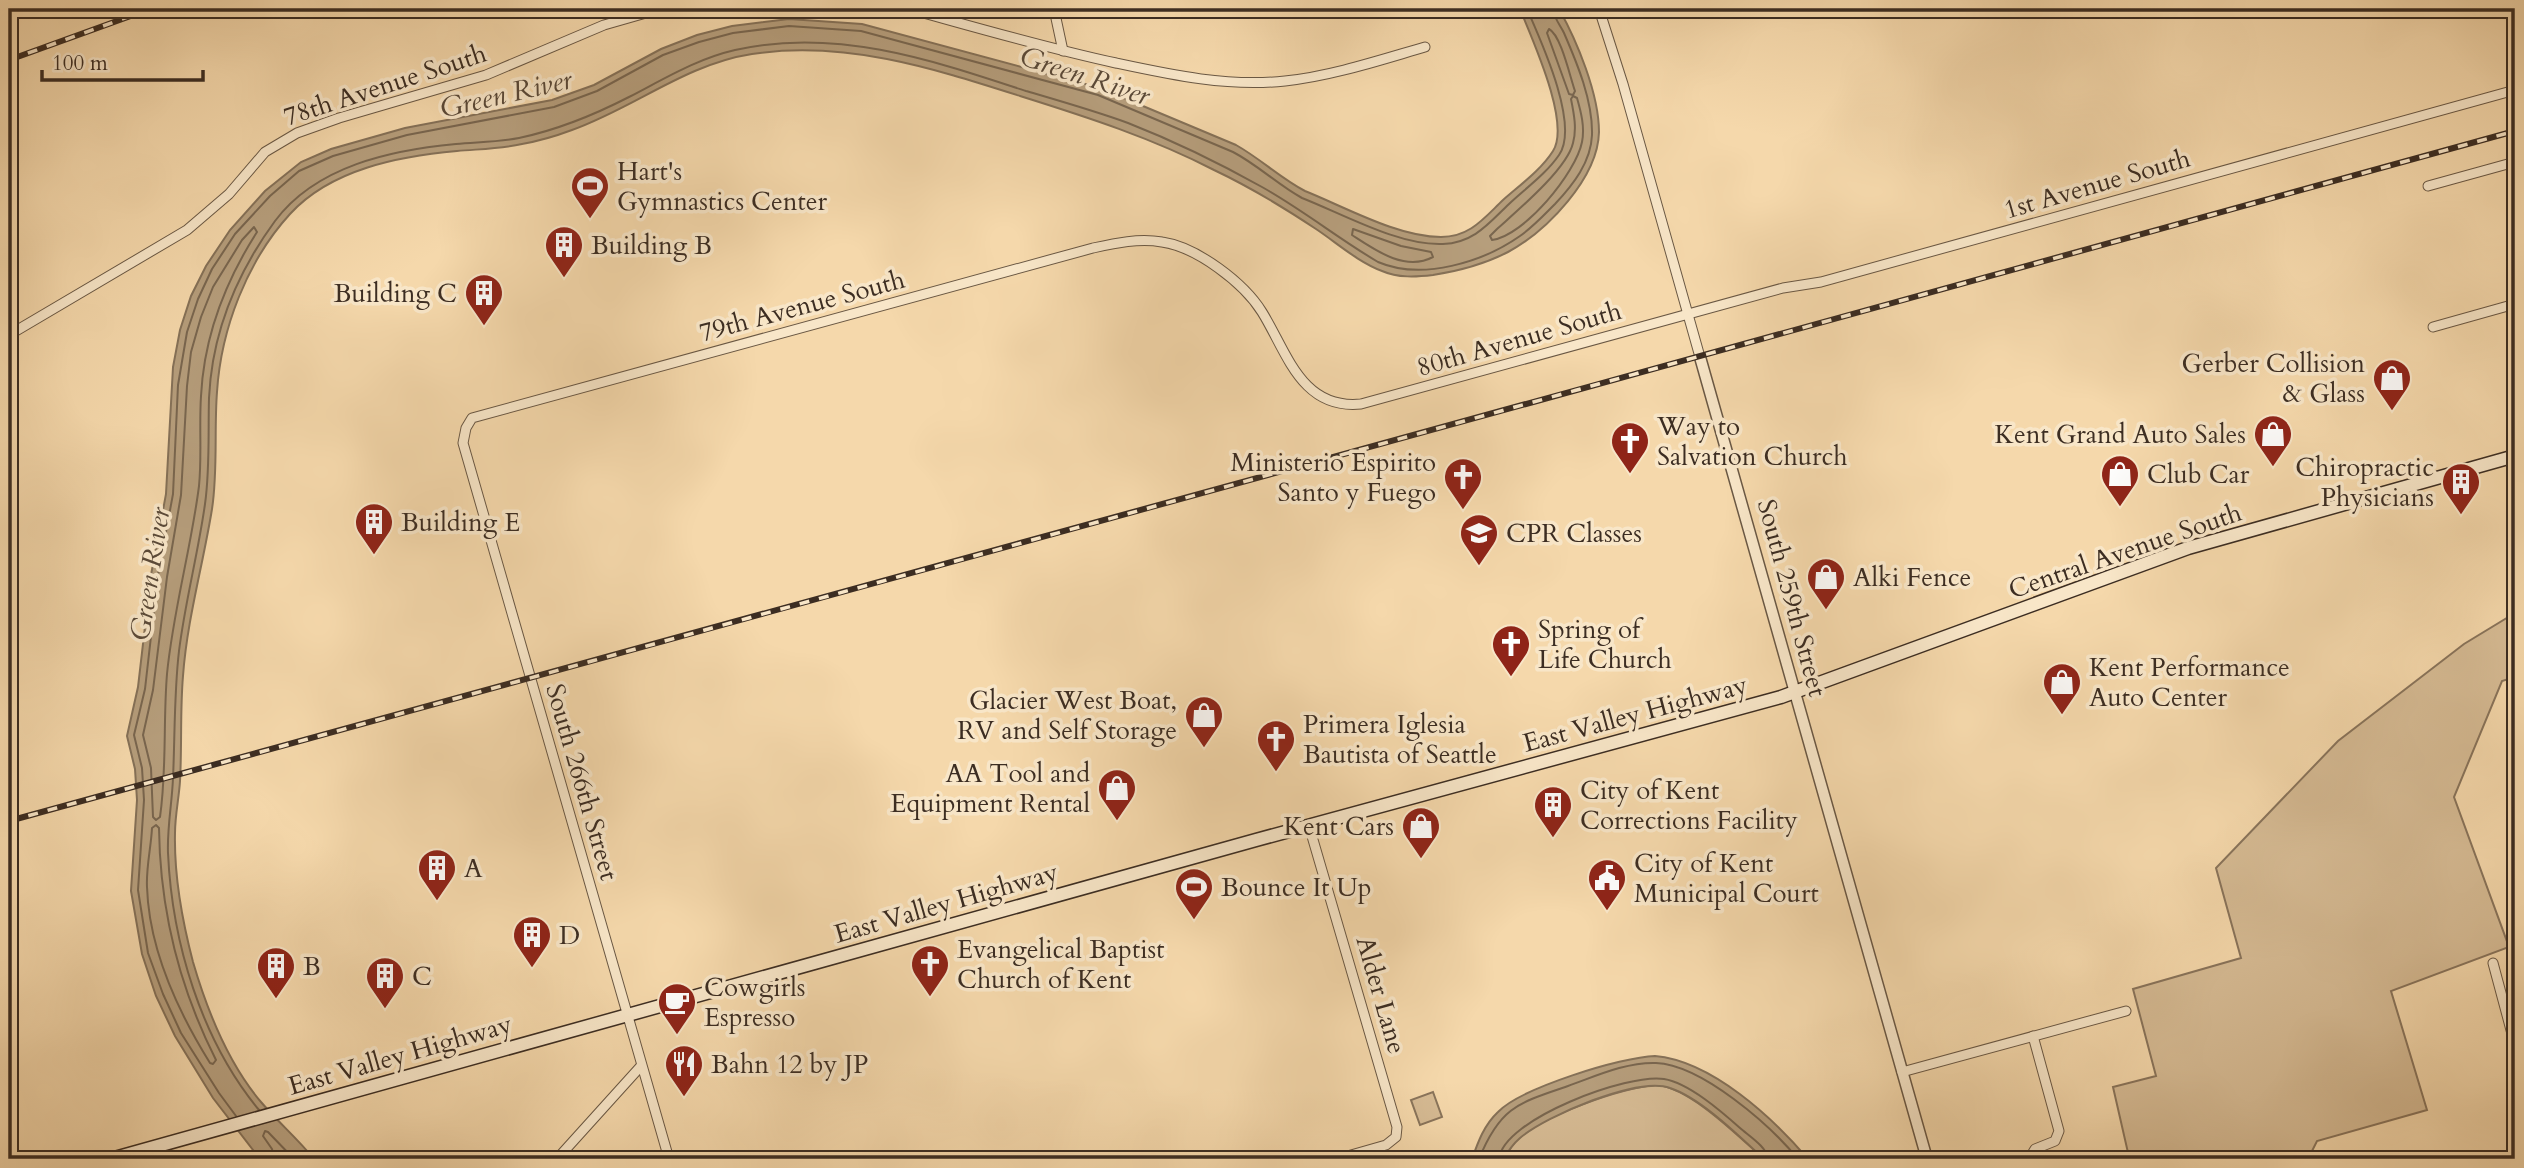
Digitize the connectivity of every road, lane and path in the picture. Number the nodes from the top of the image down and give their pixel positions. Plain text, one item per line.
1 (660, 9) edge
2 (909, 9) edge
3 (1054, 9) edge
4 (1599, 9) edge
5 (1425, 47) dead end
6 (1063, 51) junction
7 (2515, 90) edge
8 (2515, 162) edge
9 (2428, 186) dead end
10 (1144, 240) joint
11 (2515, 304) edge
12 (1688, 314) junction
13 (2433, 327) dead end
14 (9, 335) edge
15 (1700, 357) joint
16 (472, 418) joint
17 (2515, 456) edge
18 (1794, 693) junction
19 (1309, 826) junction
20 (2493, 963) dead end
21 (2126, 1011) dead end
22 (629, 1015) junction
23 (2033, 1036) junction
24 (2515, 1045) edge
25 (641, 1066) junction
26 (1902, 1072) junction
27 (111, 1159) edge
28 (557, 1159) edge
29 (669, 1159) edge
30 (1337, 1159) edge
31 (1927, 1159) edge
32 (2029, 1159) edge

1 - 14 street, 78th Avenue South
2 - 6 street
3 - 6 street
4 - 12 street, South 259th Street
5 - 6 street
7 - 12 street, 1st Avenue South
8 - 9 street
10 - 12 street, 80th Avenue South
10 - 16 street, 79th Avenue South
11 - 13 street
12 - 15 street, South 259th Street
15 - 18 street, South 259th Street
16 - 22 street, South 266th Street
17 - 18 main road, Central Avenue South
18 - 19 main road, East Valley Highway
18 - 26 street, South 259th Street
19 - 22 main road, East Valley Highway
19 - 30 street, Alder Lane
20 - 24 street
21 - 23 street
22 - 25 street, South 266th Street
22 - 27 main road, East Valley Highway
23 - 26 street
23 - 32 street
25 - 28 street
25 - 29 street, South 266th Street
26 - 31 street, South 259th Street

